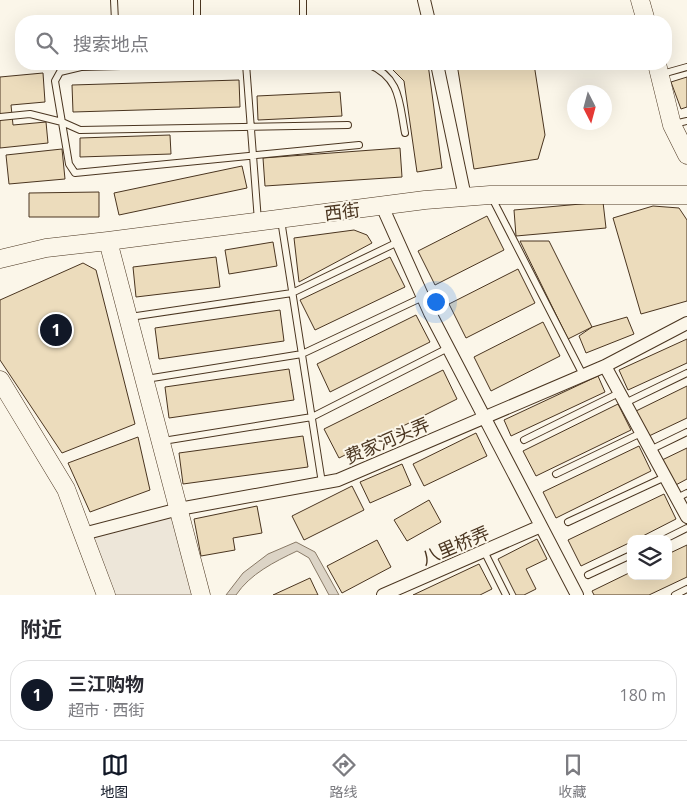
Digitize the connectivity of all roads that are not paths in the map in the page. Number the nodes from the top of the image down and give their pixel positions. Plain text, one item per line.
1 (114, 0) edge
2 (197, 0) edge
3 (304, 0) edge
4 (424, 0) edge
5 (640, 0) edge
6 (115, 15) edge
7 (197, 15) edge
8 (304, 15) edge
9 (428, 15) edge
10 (644, 15) edge
11 (687, 66) edge
12 (672, 68) edge
13 (68, 70) edge
14 (246, 70) edge
15 (382, 70) edge
16 (438, 70) edge
17 (658, 70) edge
18 (0, 117) edge
19 (62, 122) junction
20 (680, 123) edge
21 (348, 125) dead end
22 (251, 127) junction
23 (406, 133) dead end
24 (358, 145) dead end
25 (253, 155) junction
26 (687, 155) edge
27 (490, 195) junction
28 (687, 195) edge
29 (465, 197) junction
30 (382, 206) junction
31 (280, 219) junction
32 (258, 222) junction
33 (108, 241) junction
34 (398, 242) junction
35 (0, 259) edge
36 (292, 293) junction
37 (423, 297) junction
38 (128, 317) junction
39 (687, 323) edge
40 (448, 348) junction
41 (302, 354) junction
42 (605, 366) junction
43 (687, 373) edge
44 (583, 375) junction
45 (144, 379) junction
46 (0, 380) edge
47 (622, 398) junction
48 (312, 417) junction
49 (485, 418) junction
50 (687, 432) edge
51 (641, 433) junction
52 (524, 440) dead end
53 (161, 441) junction
54 (650, 450) junction
55 (556, 474) dead end
56 (665, 477) junction
57 (322, 483) junction
58 (682, 495) edge
59 (179, 509) junction
60 (687, 517) edge
61 (568, 522) dead end
62 (541, 526) junction
63 (687, 528) edge
64 (83, 534) junction
65 (672, 536) edge
66 (484, 551) junction
67 (627, 557) edge
68 (588, 575) dead end
69 (687, 589) edge
70 (106, 595) edge
71 (202, 595) edge
72 (383, 595) edge
73 (506, 595) edge
74 (577, 595) edge
75 (675, 595) edge

1 - 6 lane
2 - 7 lane
3 - 8 lane
4 - 9 street
5 - 10 street
11 - 12 lane
13 - 19 lane
14 - 22 lane
15 - 23 lane
16 - 29 street
17 - 20 street
18 - 19 lane
19 - 22 lane
19 - 25 lane
20 - 26 street
21 - 22 lane
22 - 25 lane
24 - 25 lane
25 - 32 lane
27 - 28 street, 西街
27 - 29 street, 西街
27 - 44 lane
29 - 30 street, 西街
30 - 31 street, 西街
30 - 34 street
31 - 32 street, 西街
31 - 36 lane
32 - 33 street, 西街
33 - 35 street, 西街
33 - 38 street
34 - 36 lane
34 - 37 street
36 - 38 lane
36 - 41 lane
37 - 40 street
37 - 41 lane
38 - 45 street
39 - 42 street, 费家河头弄
40 - 48 lane
40 - 49 street
41 - 45 lane
41 - 48 lane
42 - 44 street, 费家河头弄
42 - 47 street
43 - 47 lane
44 - 49 street, 费家河头弄
45 - 53 street
46 - 64 street
47 - 51 street
47 - 52 lane
48 - 53 lane
48 - 57 lane
49 - 57 street, 费家河头弄
49 - 62 street
50 - 54 lane
51 - 54 street
51 - 55 lane
53 - 59 street
54 - 56 street
56 - 58 street
56 - 61 lane
57 - 59 street, 费家河头弄
58 - 60 street
59 - 64 street, 费家河头弄
59 - 71 street
62 - 66 street, 八里桥弄
62 - 74 street
63 - 65 lane
64 - 70 street
66 - 72 street, 八里桥弄
66 - 73 lane
67 - 68 lane
69 - 75 lane

